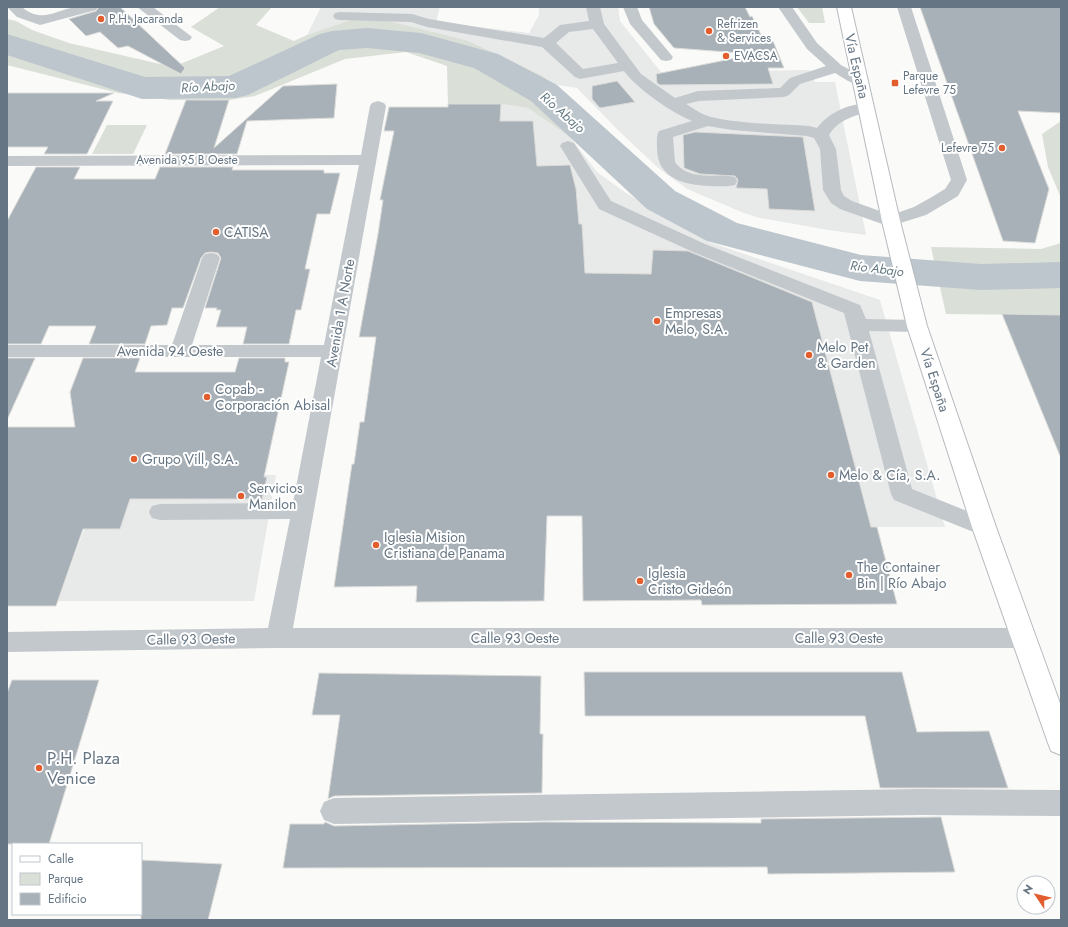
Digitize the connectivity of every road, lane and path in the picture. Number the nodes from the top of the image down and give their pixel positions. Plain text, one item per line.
1 (14, 7) edge
2 (92, 7) edge
3 (144, 7) edge
4 (593, 7) edge
5 (630, 7) edge
6 (785, 7) edge
7 (844, 7) edge
8 (904, 7) edge
9 (413, 13) edge
10 (340, 16) dead end
11 (597, 24) junction
12 (185, 37) dead end
13 (547, 43) junction
14 (666, 57) dead end
15 (627, 66) junction
16 (836, 68) junction
17 (860, 81) junction
18 (673, 103) junction
19 (378, 106) dead end
20 (866, 108) junction
21 (707, 121) junction
22 (821, 135) junction
23 (568, 146) dead end
24 (368, 160) junction
25 (7, 161) edge
26 (729, 181) dead end
27 (892, 223) junction
28 (211, 258) dead end
29 (858, 325) junction
30 (917, 326) junction
31 (7, 351) edge
32 (180, 351) junction
33 (333, 351) junction
34 (303, 511) junction
35 (160, 512) dead end
36 (984, 527) junction
37 (279, 638) junction
38 (1024, 638) junction
39 (7, 642) edge
40 (1061, 743) edge
41 (1061, 804) edge
42 (334, 811) dead end

1 - 2 street
3 - 12 street
4 - 11 street
5 - 14 street
6 - 16 street
7 - 17 main road, Vía España
8 - 27 street
9 - 10 street
9 - 13 street
11 - 13 street
11 - 15 street
13 - 15 street
15 - 18 street
16 - 17 street
16 - 18 street
17 - 20 main road, Vía España
18 - 21 street
19 - 24 street, Avenida 1 A Norte
20 - 22 street
20 - 27 main road, Vía España
21 - 22 street
21 - 26 street
22 - 27 street
23 - 29 street
24 - 25 street, Avenida 95 B Oeste
24 - 33 street, Avenida 1 A Norte
27 - 30 main road, Vía España
28 - 32 street
29 - 30 street
29 - 36 street
30 - 36 main road, Vía España
31 - 32 street, Avenida 94 Oeste
32 - 33 street, Avenida 94 Oeste
33 - 34 street, Avenida 1 A Norte
34 - 35 street
34 - 37 street, Avenida 1 A Norte
36 - 38 main road, Vía España
37 - 38 street, Calle 93 Oeste
37 - 39 street, Calle 93 Oeste
38 - 40 main road, Vía España
41 - 42 street

